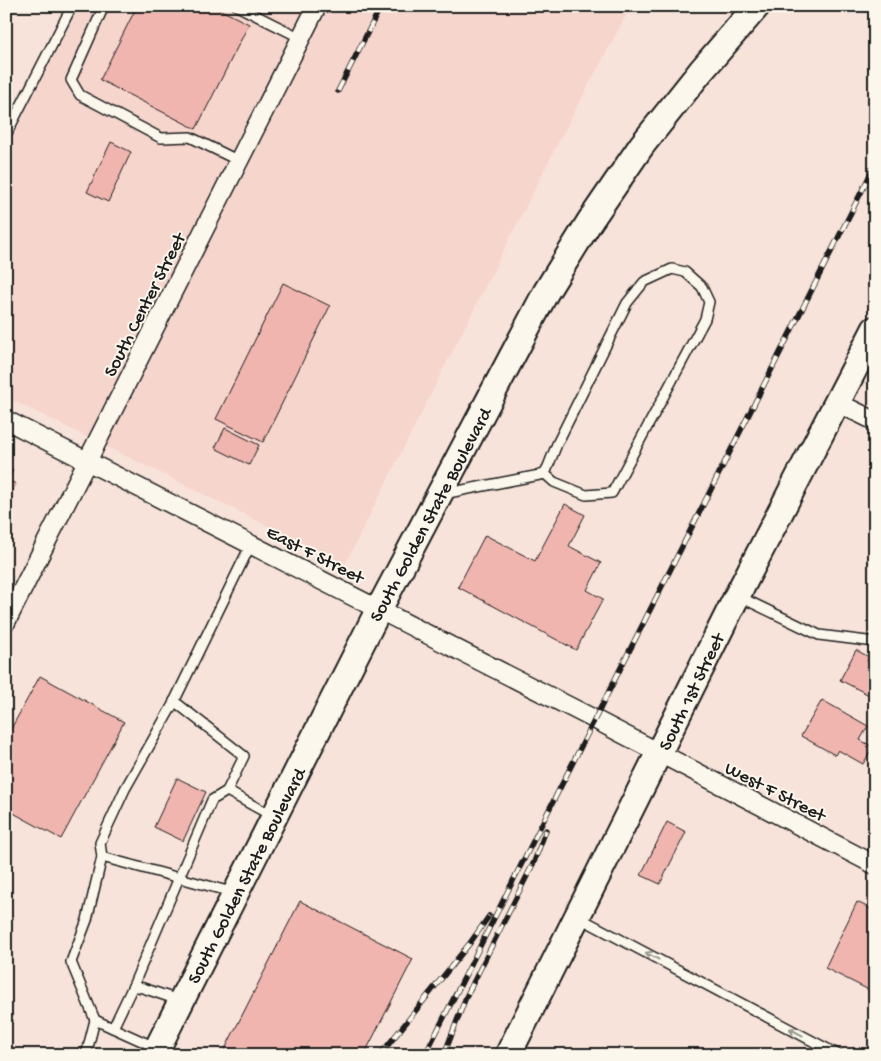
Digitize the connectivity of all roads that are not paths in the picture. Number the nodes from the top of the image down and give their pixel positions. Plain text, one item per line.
1 (72, 6) edge
2 (104, 6) edge
3 (237, 6) edge
4 (317, 6) edge
5 (757, 6) edge
6 (301, 38) junction
7 (6, 135) edge
8 (239, 161) junction
9 (875, 329) edge
10 (838, 403) junction
11 (6, 420) edge
12 (875, 421) edge
13 (87, 461) junction
14 (545, 474) junction
15 (441, 494) junction
16 (251, 544) junction
17 (737, 596) junction
18 (379, 609) junction
19 (6, 622) edge
20 (875, 642) edge
21 (174, 701) junction
22 (658, 754) junction
23 (227, 792) junction
24 (274, 817) junction
25 (102, 858) junction
26 (875, 865) edge
27 (180, 878) junction
28 (235, 893) junction
29 (578, 917) junction
30 (133, 986) junction
31 (181, 1001) junction
32 (95, 1020) junction
33 (113, 1028) junction
34 (156, 1051) edge
35 (86, 1055) edge
36 (508, 1055) edge
37 (839, 1055) edge

1 - 7 lane
2 - 8 lane
3 - 6 lane
4 - 6 street, South Center Street
5 - 15 main road, South Golden State Boulevard
6 - 8 street, South Center Street
8 - 13 street, South Center Street
9 - 10 main road, South 1st Street
10 - 12 street
10 - 17 main road, South 1st Street
11 - 13 street, East F Street
13 - 16 street, East F Street
13 - 19 street, South Center Street
14 - 14 lane
14 - 15 lane
15 - 18 main road, South Golden State Boulevard
16 - 18 street, East F Street
16 - 21 lane
17 - 20 lane
17 - 22 main road, South 1st Street
18 - 22 street, East F Street
18 - 24 main road, South Golden State Boulevard
21 - 23 lane
21 - 25 lane
22 - 26 street, West F Street
22 - 29 main road, South 1st Street
23 - 24 lane
23 - 27 lane
24 - 28 main road, South Golden State Boulevard
25 - 27 lane
25 - 32 lane
27 - 28 lane
27 - 30 lane
28 - 31 main road, South Golden State Boulevard
29 - 36 main road, South 1st Street
37 -> 29 lane
30 - 31 lane
30 - 33 lane
31 - 34 main road, South Golden State Boulevard
32 - 33 lane
32 - 35 lane
33 - 34 lane

